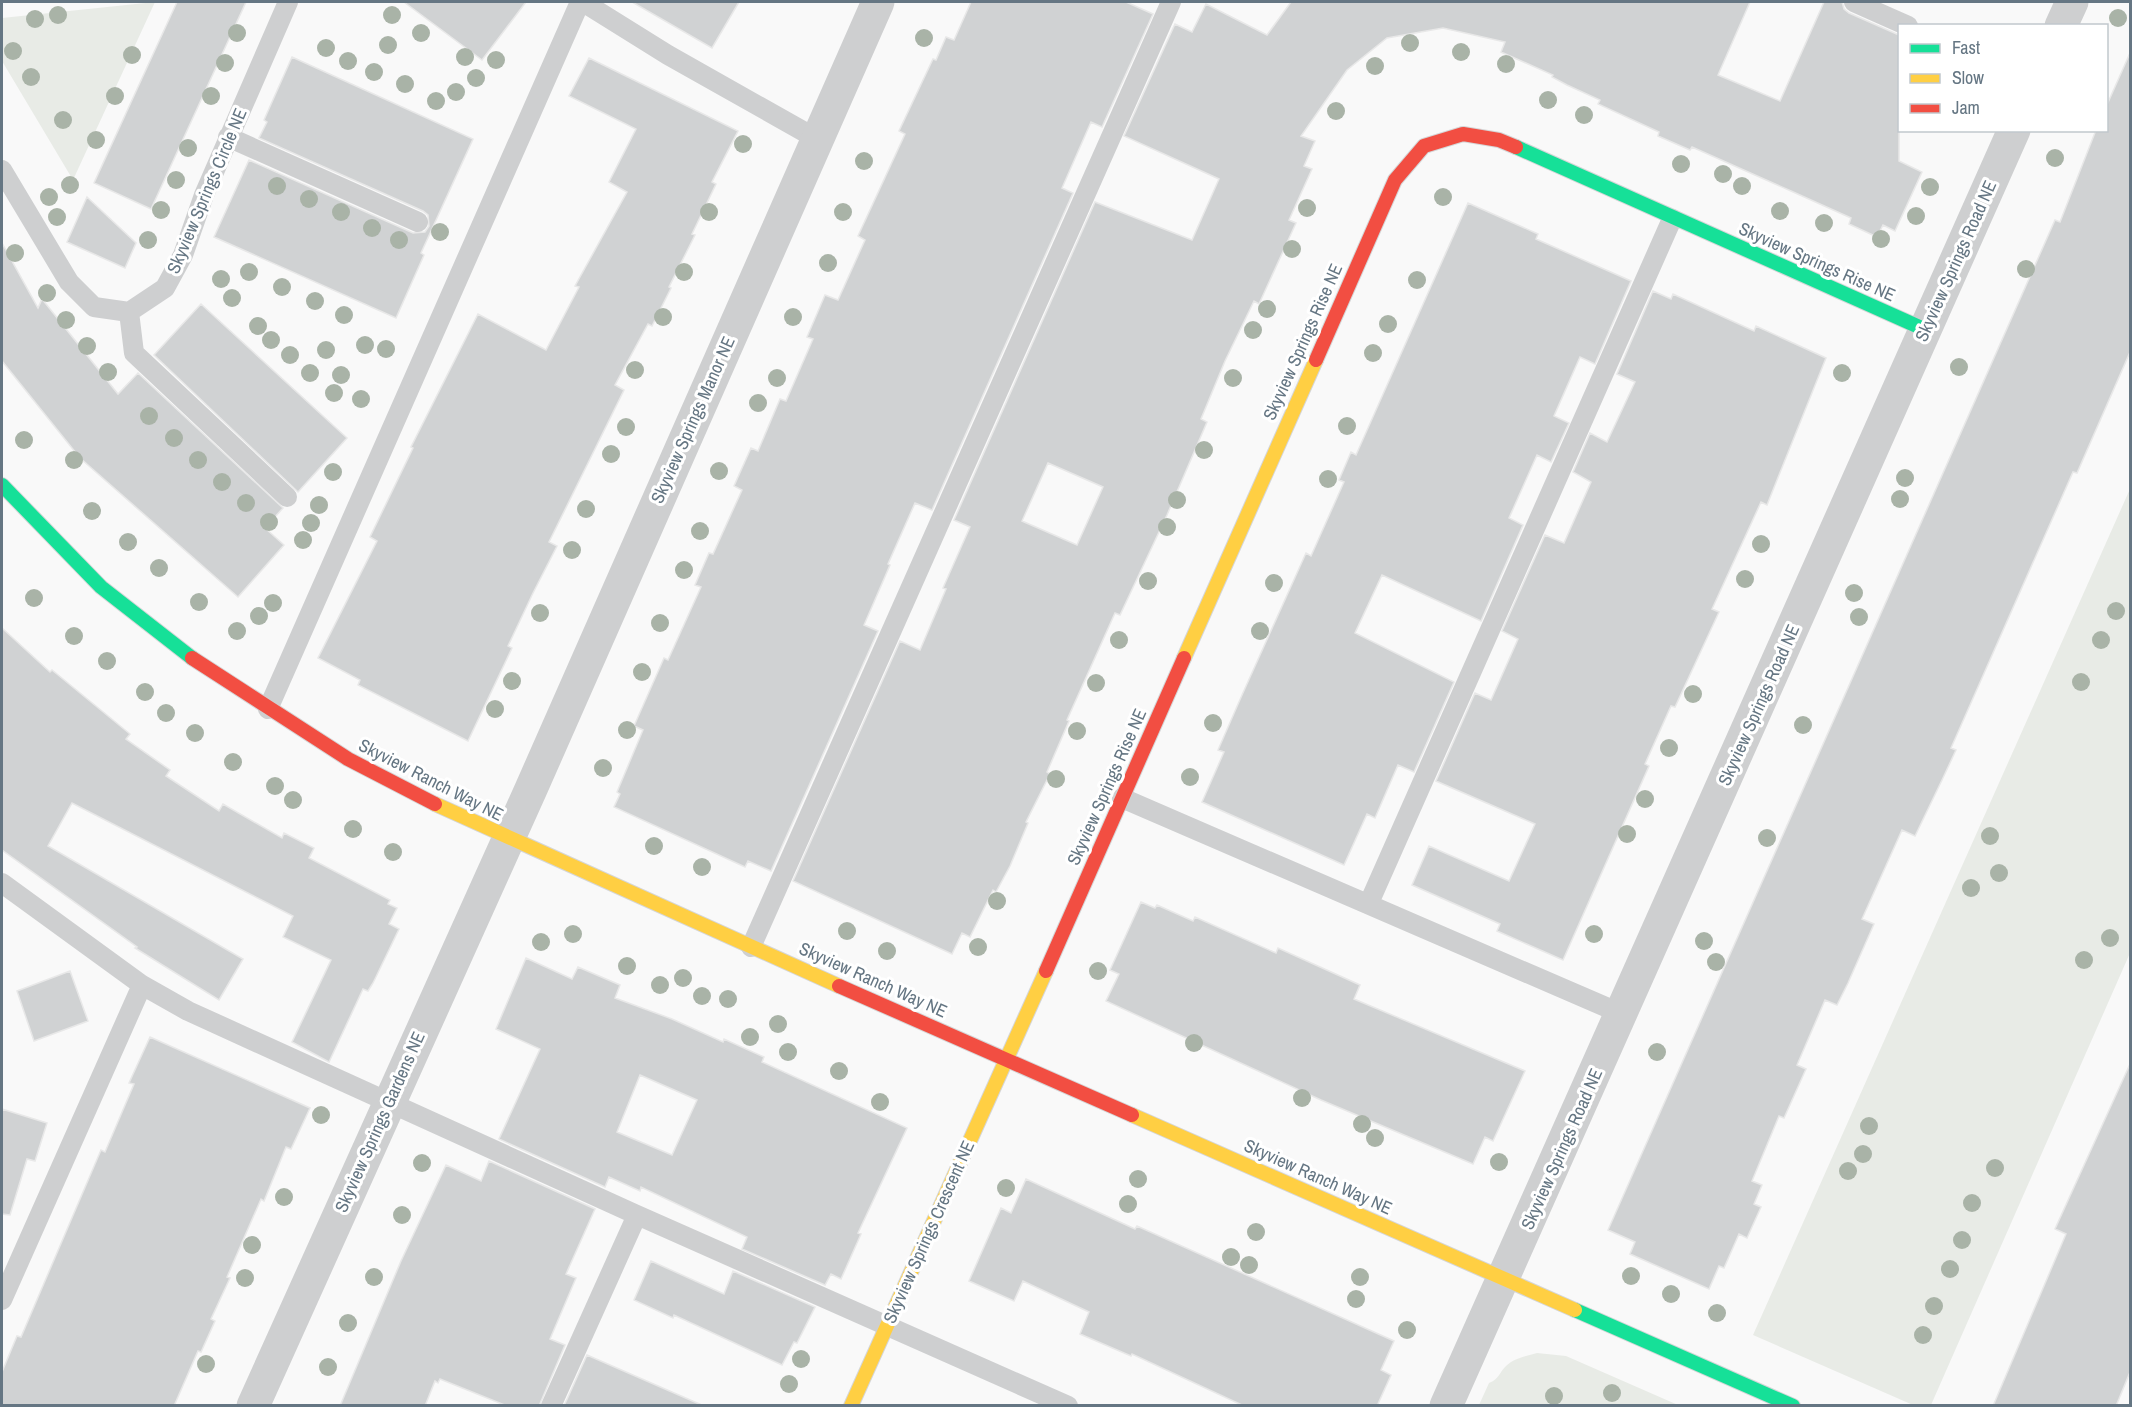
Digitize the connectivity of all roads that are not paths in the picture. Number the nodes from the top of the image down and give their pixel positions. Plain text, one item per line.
1 (288, 2) edge
2 (581, 2) edge
3 (878, 2) edge
4 (1171, 2) edge
5 (1854, 2) edge
6 (2072, 2) edge
7 (1904, 24) edge
8 (2062, 24) edge
9 (2013, 132) edge
10 (228, 137) junction
11 (817, 139) junction
12 (2, 171) edge
13 (1672, 219) junction
14 (418, 222) dead end
15 (129, 312) junction
16 (1926, 330) junction
17 (2, 485) edge
18 (288, 497) dead end
19 (268, 709) junction
20 (1122, 798) junction
21 (509, 839) junction
22 (2, 883) edge
23 (1369, 903) junction
24 (751, 947) junction
25 (142, 985) junction
26 (1622, 1014) junction
27 (1007, 1058) junction
28 (388, 1104) junction
29 (636, 1215) junction
30 (1504, 1279) junction
31 (2, 1300) edge
32 (887, 1324) junction
33 (253, 1406) edge
34 (551, 1406) edge
35 (851, 1406) edge
36 (1068, 1406) edge
37 (1446, 1406) edge
38 (1793, 1406) edge

1 - 10 lane, Skyview Springs Circle NE
2 - 11 lane
2 - 19 lane
3 - 11 street, Skyview Springs Manor NE
4 - 24 lane
5 - 7 lane
6 - 8 street
9 - 16 street, Skyview Springs Road NE
10 - 14 lane
10 - 15 lane, Skyview Springs Circle NE
11 - 21 street, Skyview Springs Manor NE
12 - 15 lane
13 - 16 street, Skyview Springs Rise NE
13 - 20 street, Skyview Springs Rise NE
13 - 23 lane
15 - 18 lane
16 - 26 street, Skyview Springs Road NE
17 - 19 street, Skyview Ranch Way NE
19 - 21 street, Skyview Ranch Way NE
20 - 23 lane
20 - 27 street, Skyview Springs Rise NE
21 - 24 street, Skyview Ranch Way NE
21 - 28 street, Skyview Springs Gardens NE
22 - 25 lane
23 - 26 lane
24 - 27 street, Skyview Ranch Way NE
25 - 28 lane
25 - 31 lane
26 - 30 street, Skyview Springs Road NE
27 - 30 street, Skyview Ranch Way NE
27 - 32 street, Skyview Springs Crescent NE
28 - 29 lane
28 - 33 street, Skyview Springs Gardens NE
29 - 32 lane
29 - 34 lane
30 - 37 street
30 - 38 street, Skyview Ranch Way NE
32 - 35 street, Skyview Springs Crescent NE
32 - 36 lane

